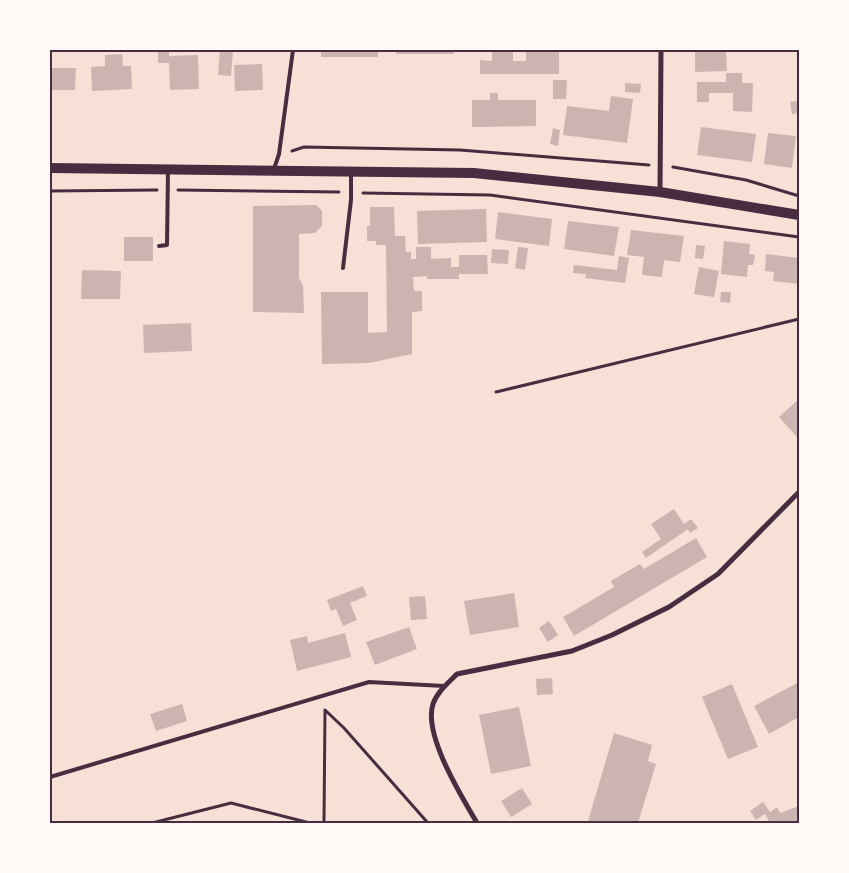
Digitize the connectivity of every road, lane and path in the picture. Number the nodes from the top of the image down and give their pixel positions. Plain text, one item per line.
1 (293, 50) edge
2 (661, 50) edge
3 (50, 168) edge
4 (169, 169) junction
5 (274, 169) junction
6 (351, 171) junction
7 (167, 190) junction
8 (50, 191) edge
9 (351, 192) junction
10 (660, 192) junction
11 (799, 215) edge
12 (799, 236) edge
13 (159, 246) dead end
14 (343, 268) dead end
15 (799, 319) edge
16 (496, 392) dead end
17 (799, 492) edge
18 (444, 686) junction
19 (50, 777) edge
20 (152, 823) edge
21 (310, 823) edge
22 (324, 823) edge
23 (428, 823) edge
24 (477, 823) edge

1 - 5 lane
2 - 10 street
3 - 4 main road
4 - 5 main road
4 - 7 lane
5 - 6 main road
6 - 9 lane
6 - 10 main road
7 - 8 path
7 - 9 path
7 - 13 lane
9 - 12 path
9 - 14 lane
10 - 11 main road
15 - 16 path
17 - 18 street
18 - 19 lane
18 - 24 street
20 - 21 path
22 - 23 path

